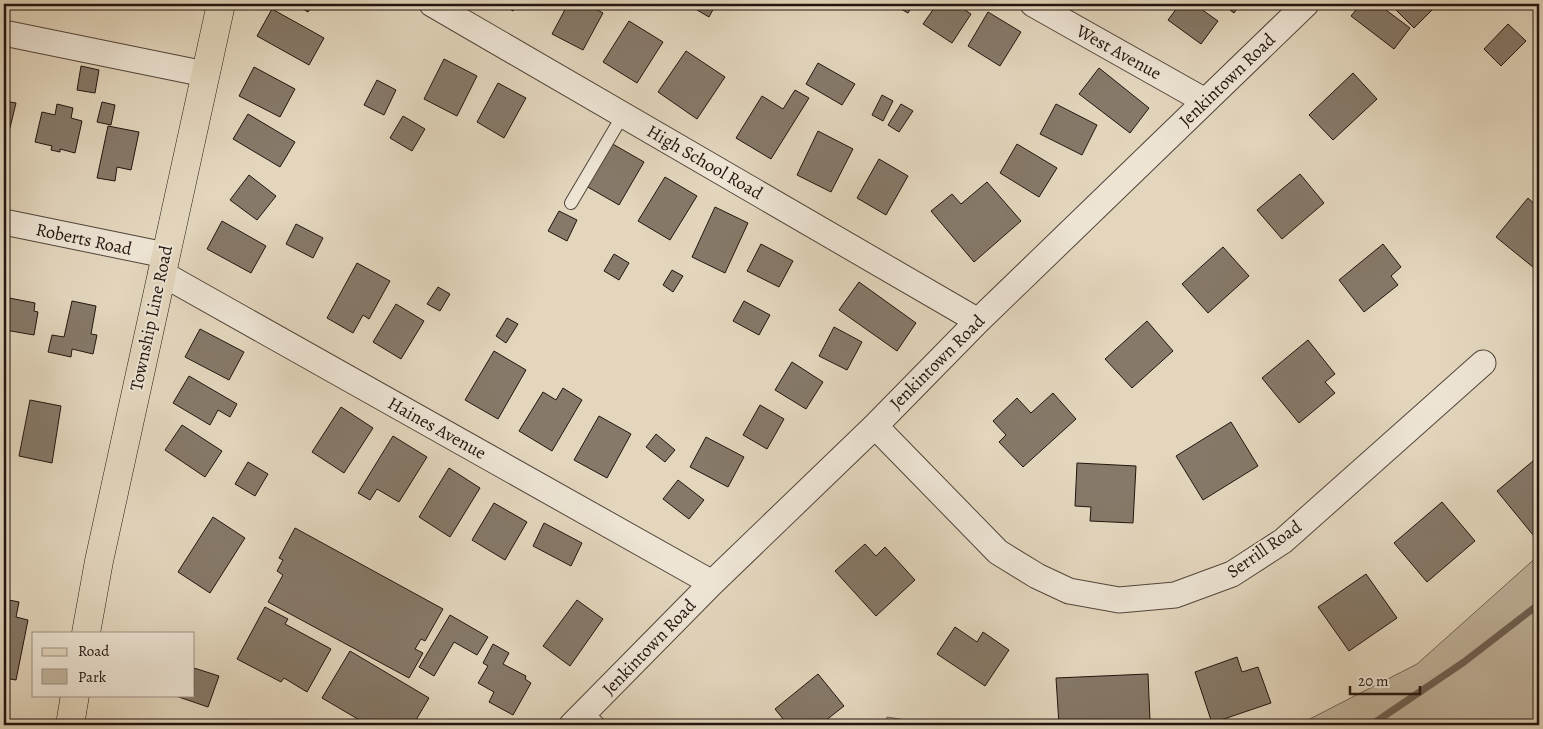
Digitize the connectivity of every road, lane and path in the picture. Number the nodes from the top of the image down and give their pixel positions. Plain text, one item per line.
1 (221, 4) edge
2 (432, 4) edge
3 (1032, 4) edge
4 (1306, 4) edge
5 (4, 33) edge
6 (205, 74) junction
7 (1205, 101) junction
8 (623, 115) junction
9 (571, 203) dead end
10 (4, 222) edge
11 (163, 264) junction
12 (978, 321) junction
13 (1483, 363) dead end
14 (874, 426) junction
15 (712, 583) junction
16 (86, 632) edge
17 (75, 696) edge
18 (586, 721) edge
19 (70, 725) edge

1 - 6 main road, Township Line Road
2 - 8 street, High School Road
3 - 7 street, West Avenue
4 - 7 street, Jenkintown Road
5 - 6 street
6 - 11 main road, Township Line Road
7 - 12 street, Jenkintown Road
8 - 9 lane
8 - 12 street, High School Road
10 - 11 street, Roberts Road
11 - 15 street, Haines Avenue
11 - 16 main road, Township Line Road
12 - 14 street, Jenkintown Road
13 - 14 street, Serrill Road
14 - 15 street, Jenkintown Road
15 - 18 street, Jenkintown Road
17 - 19 main road

